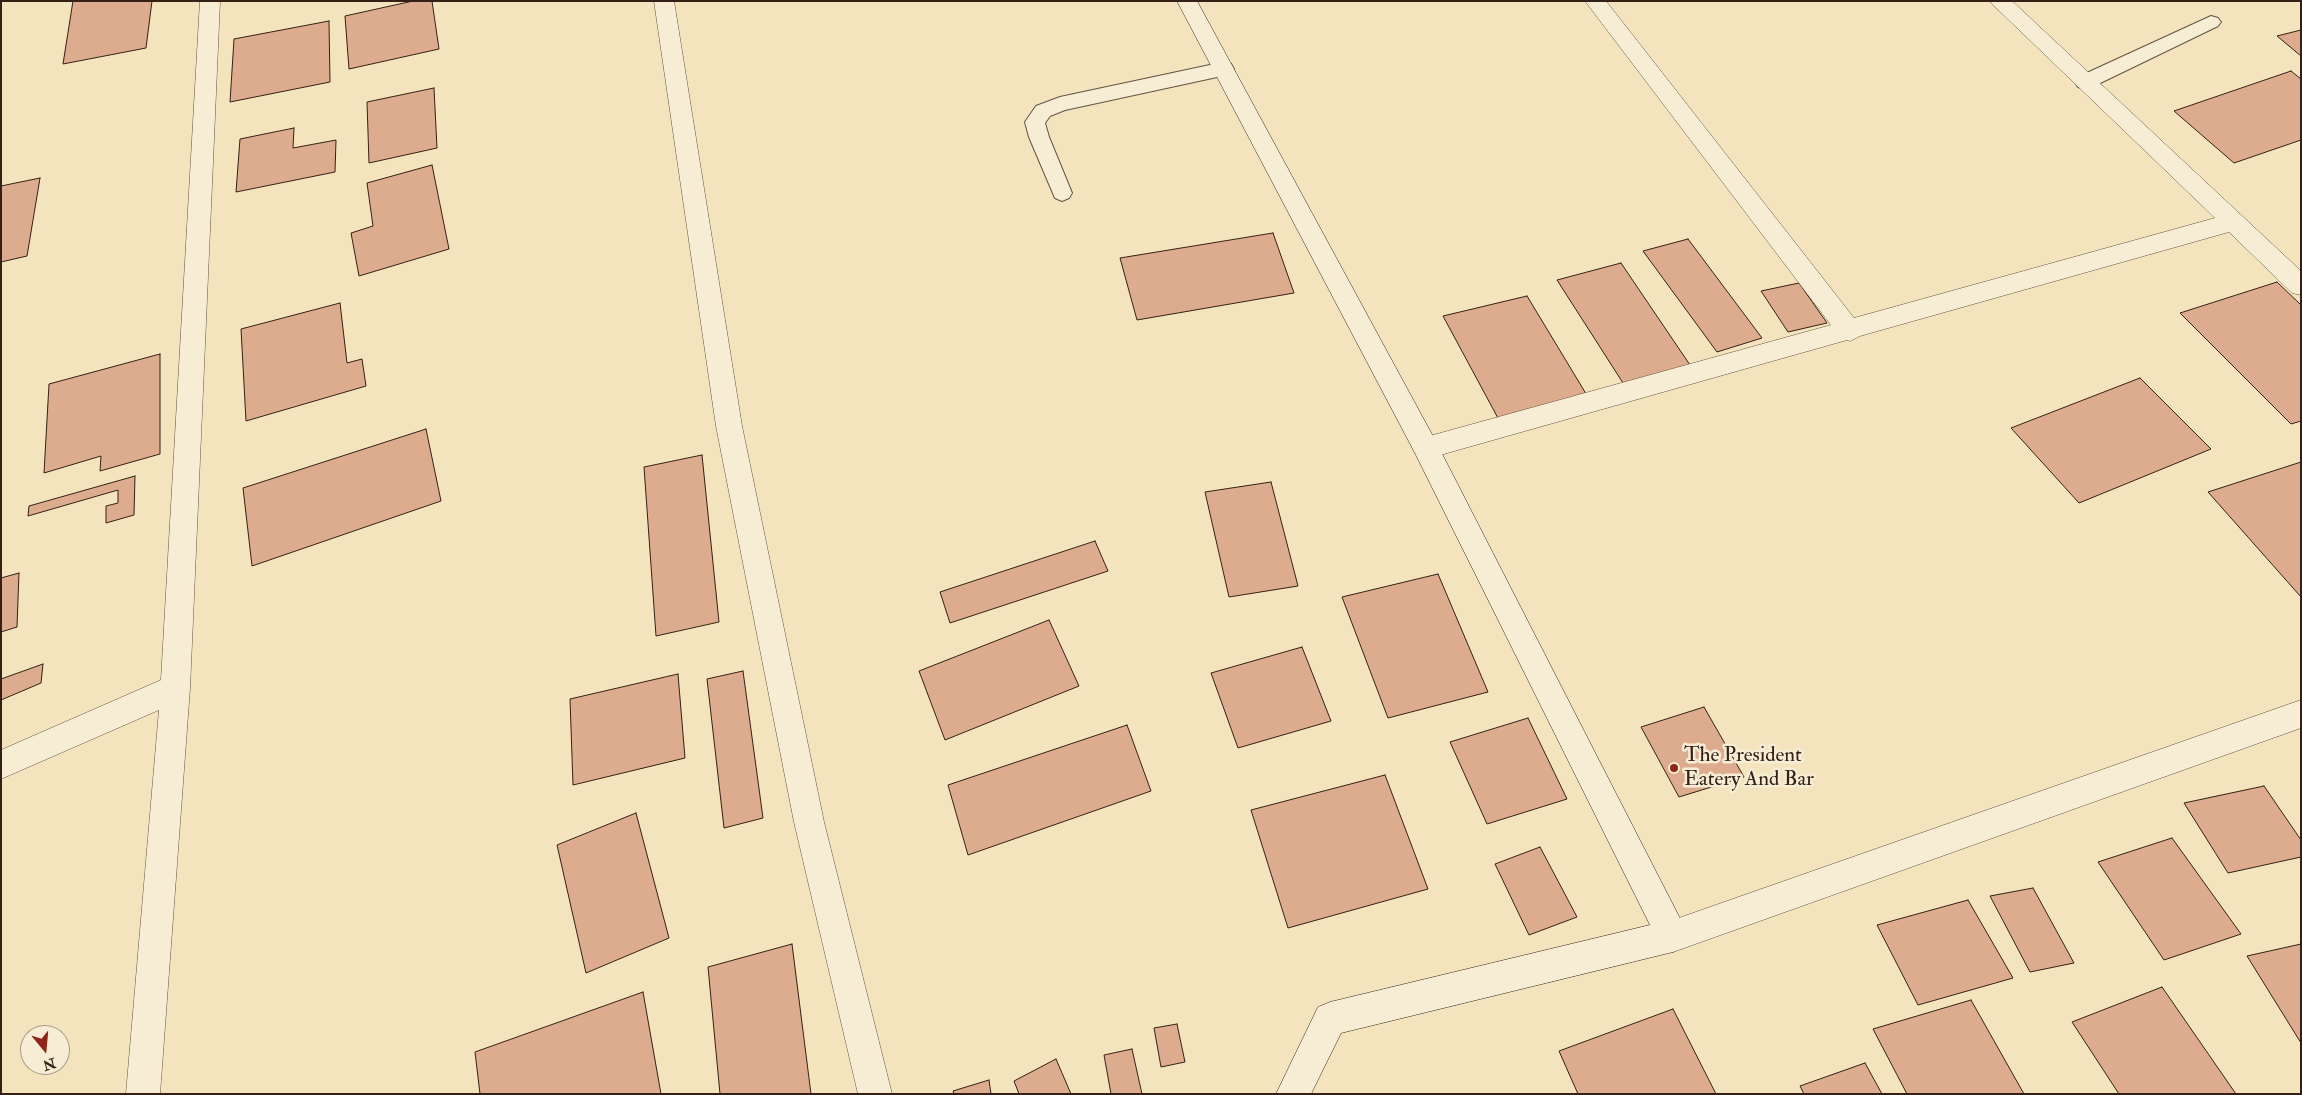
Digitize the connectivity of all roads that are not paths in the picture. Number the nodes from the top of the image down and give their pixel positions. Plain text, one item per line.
1 (210, 1) edge
2 (664, 1) edge
3 (1187, 1) edge
4 (1595, 1) edge
5 (1999, 1) edge
6 (2211, 22) dead end
7 (1224, 69) junction
8 (2085, 82) junction
9 (1062, 193) dead end
10 (2233, 222) junction
11 (2301, 286) edge
12 (1850, 330) junction
13 (1426, 448) junction
14 (175, 688) junction
15 (2301, 714) edge
16 (1, 765) edge
17 (1673, 936) junction
18 (143, 1094) edge
19 (875, 1094) edge
20 (1293, 1094) edge

1 - 14 street
2 - 19 street
3 - 7 street
4 - 12 street
5 - 8 street
6 - 8 lane
7 - 9 lane
7 - 13 street
8 - 10 street
10 - 11 street
10 - 12 street
12 - 13 street
13 - 17 street
14 - 16 street
14 - 18 street
15 - 17 street
17 - 20 street

